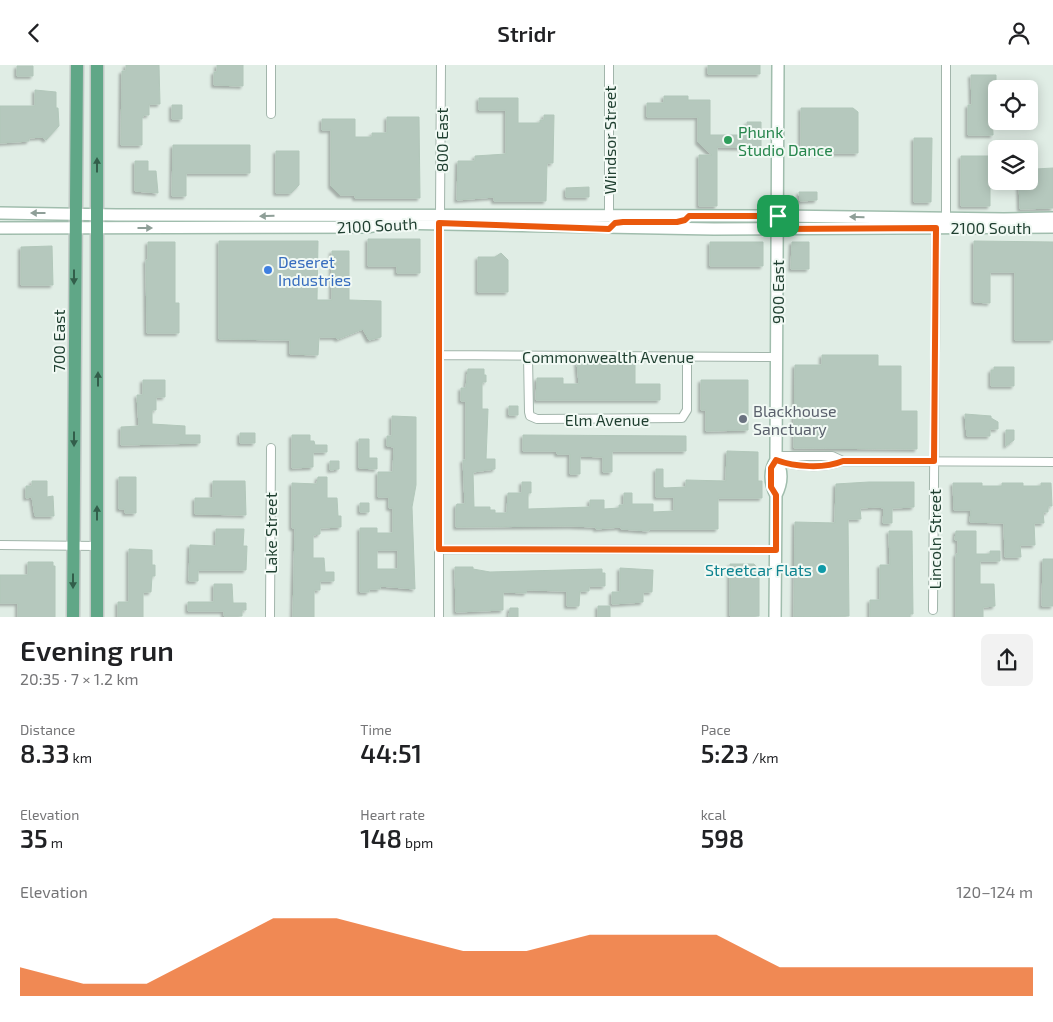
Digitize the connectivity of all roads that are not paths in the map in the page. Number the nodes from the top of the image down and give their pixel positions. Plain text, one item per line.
1 (77, 65) edge
2 (97, 65) edge
3 (271, 65) edge
4 (441, 65) edge
5 (608, 65) edge
6 (778, 65) edge
7 (946, 65) edge
8 (271, 114) dead end
9 (0, 213) edge
10 (76, 214) junction
11 (96, 214) junction
12 (609, 216) junction
13 (689, 216) junction
14 (778, 216) junction
15 (1053, 218) edge
16 (440, 219) junction
17 (946, 219) junction
18 (961, 219) junction
19 (530, 227) junction
20 (1053, 227) edge
21 (0, 228) edge
22 (75, 228) junction
23 (96, 228) junction
24 (936, 228) junction
25 (609, 229) junction
26 (778, 229) junction
27 (440, 355) junction
28 (528, 356) junction
29 (687, 357) junction
30 (776, 357) junction
31 (270, 448) dead end
32 (776, 458) junction
33 (934, 461) junction
34 (1053, 462) edge
35 (0, 545) edge
36 (73, 546) junction
37 (97, 546) junction
38 (439, 549) junction
39 (776, 550) junction
40 (933, 610) dead end
41 (73, 617) edge
42 (97, 617) edge
43 (270, 617) edge
44 (439, 617) edge
45 (775, 617) edge

1 - 10 main road, 700 East
11 -> 2 main road
3 - 8 street
4 - 16 street, 800 East
5 - 12 street, Windsor Street
6 - 14 main road, 900 East
7 - 17 street
10 -> 9 main road, 2100 South
10 - 11 main road, 2100 South
10 - 22 main road, 700 East
16 -> 11 main road, 2100 South
11 - 23 main road
12 - 13 main road, 2100 South
12 - 16 main road, 2100 South
12 - 19 main road
13 - 14 main road, 2100 South
13 - 25 main road
17 -> 14 main road, 2100 South
14 - 26 main road, 900 East
15 - 18 main road, 2100 South
16 - 19 main road, 2100 South
23 -> 16 main road, 2100 South
16 - 27 street, 800 East
17 - 18 main road, 2100 South
18 - 24 main road
19 - 25 main road, 2100 South
20 - 24 main road, 2100 South
21 - 22 main road, 2100 South
22 - 23 main road, 2100 South
22 -> 36 main road, 700 East
37 -> 23 main road
24 - 26 main road, 2100 South
24 - 33 street, Lincoln Street
25 - 26 main road, 2100 South
26 - 30 main road, 900 East
27 - 28 street, Commonwealth Avenue
27 - 38 street, 800 East
28 - 29 street, Commonwealth Avenue
28 - 29 street, Elm Avenue
29 - 30 street, Commonwealth Avenue
30 - 32 main road, 900 East
31 - 43 street, Lake Street
32 - 33 street
32 - 39 main road, 900 East
33 - 34 street
33 - 40 street, Lincoln Street
35 - 36 street
36 - 37 street
36 -> 41 main road, 700 East
37 - 42 main road
38 - 39 street
38 - 44 street, 800 East
39 - 45 main road, 900 East

